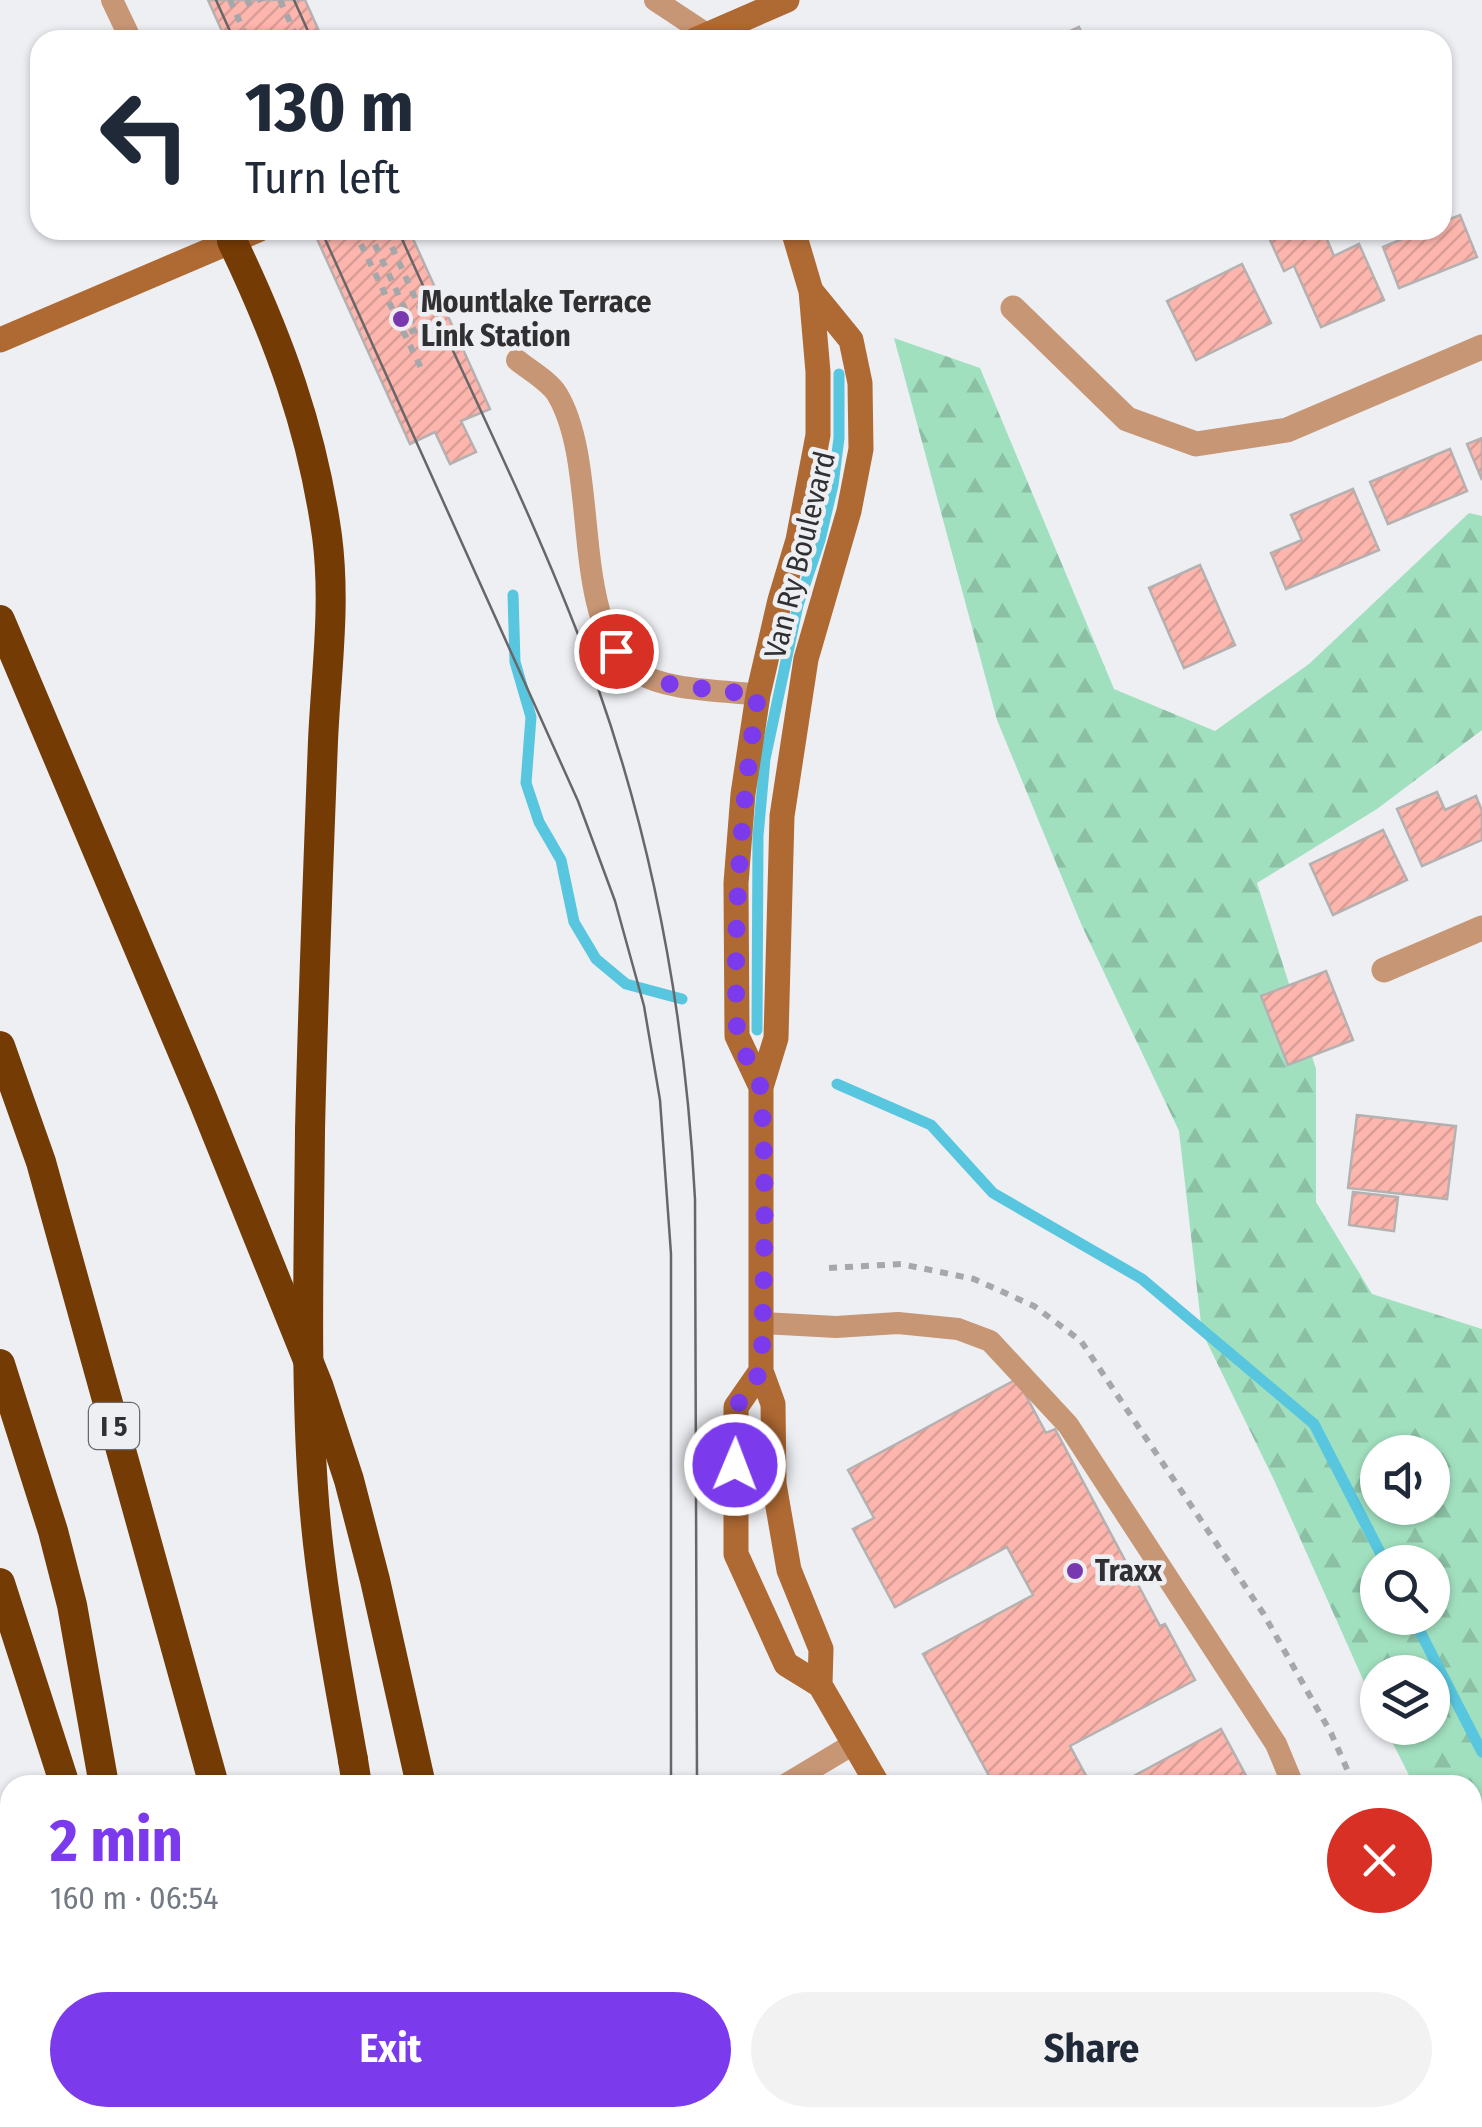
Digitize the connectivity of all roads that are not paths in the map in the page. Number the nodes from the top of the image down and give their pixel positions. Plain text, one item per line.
1 (112, 0) edge
2 (655, 0) edge
3 (788, 0) edge
4 (126, 30) edge
5 (694, 30) edge
6 (722, 30) edge
7 (225, 240) edge
8 (241, 240) edge
9 (795, 240) edge
10 (811, 290) junction
11 (1013, 308) dead end
12 (0, 340) edge
13 (1482, 347) edge
14 (517, 360) dead end
15 (0, 620) edge
16 (758, 695) junction
17 (1482, 928) edge
18 (1384, 970) dead end
19 (3, 1056) edge
20 (761, 1087) junction
21 (763, 1323) junction
22 (0, 1364) edge
23 (761, 1371) junction
24 (0, 1583) edge
25 (820, 1686) junction
26 (855, 1744) junction
27 (355, 1773) edge
28 (61, 1775) edge
29 (102, 1775) edge
30 (211, 1775) edge
31 (419, 1775) edge
32 (802, 1775) edge
33 (872, 1775) edge
34 (1289, 1775) edge

1 - 4 lane
2 - 5 lane
3 - 6 street
7 - 12 street
8 - 27 highway, bridge
9 - 10 street, Van Ry Boulevard
10 - 16 street, Van Ry Boulevard
10 - 20 street, Van Ry Boulevard
11 - 13 street
14 - 16 lane
15 - 31 highway
16 - 20 street, Van Ry Boulevard
17 - 18 street
19 - 30 highway, I 5
20 - 21 street, Van Ry Boulevard
21 - 23 street, Van Ry Boulevard
21 - 34 lane
22 - 29 highway
23 - 25 street, Van Ry Boulevard
23 - 25 street, Van Ry Boulevard
24 - 28 highway
25 - 26 street, Van Ry Boulevard
26 - 32 lane
26 - 33 street, Van Ry Boulevard

